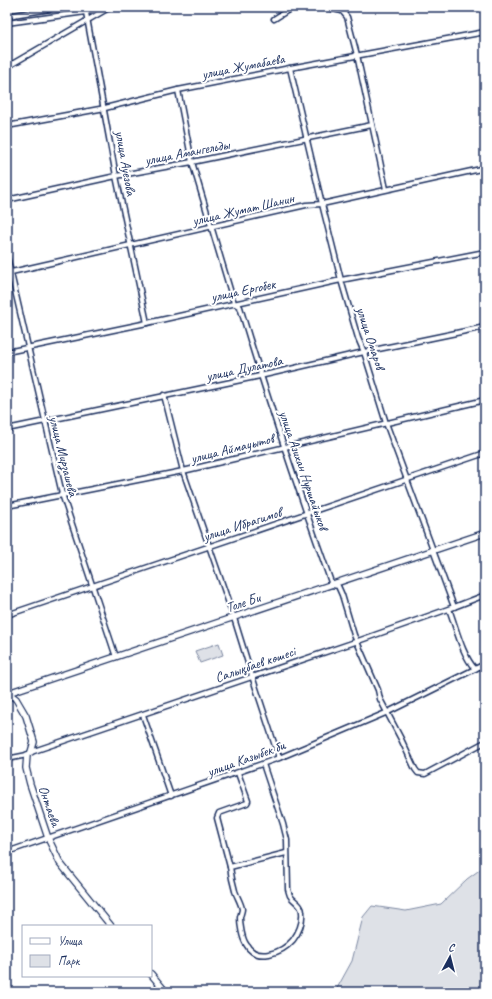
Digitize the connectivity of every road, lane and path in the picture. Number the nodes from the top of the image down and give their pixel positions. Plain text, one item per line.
1 (62, 7) edge
2 (85, 7) edge
3 (293, 7) edge
4 (324, 7) edge
5 (7, 16) edge
6 (274, 19) dead end
7 (7, 22) edge
8 (485, 32) edge
9 (357, 55) junction
10 (7, 67) edge
11 (290, 68) junction
12 (178, 90) junction
13 (104, 108) junction
14 (372, 125) junction
15 (7, 126) edge
16 (306, 138) junction
17 (192, 162) junction
18 (485, 168) edge
19 (116, 176) junction
20 (386, 189) junction
21 (7, 200) edge
22 (322, 204) junction
23 (212, 227) junction
24 (131, 246) junction
25 (485, 252) edge
26 (7, 256) edge
27 (9, 273) edge
28 (342, 280) junction
29 (234, 303) junction
30 (147, 323) junction
31 (485, 327) edge
32 (29, 347) junction
33 (7, 352) edge
34 (364, 352) junction
35 (260, 376) junction
36 (164, 395) junction
37 (485, 400) edge
38 (44, 421) junction
39 (386, 423) junction
40 (7, 429) edge
41 (283, 447) junction
42 (485, 453) edge
43 (183, 471) junction
44 (407, 480) junction
45 (62, 494) junction
46 (7, 506) edge
47 (307, 514) junction
48 (485, 533) edge
49 (208, 546) junction
50 (434, 550) junction
51 (332, 585) junction
52 (92, 586) junction
53 (485, 595) edge
54 (454, 607) junction
55 (449, 609) junction
56 (7, 615) edge
57 (234, 618) junction
58 (358, 641) junction
59 (116, 657) junction
60 (485, 664) edge
61 (475, 669) junction
62 (252, 676) junction
63 (8, 693) edge
64 (388, 712) junction
65 (143, 715) junction
66 (485, 742) edge
67 (29, 753) junction
68 (279, 758) junction
69 (7, 759) edge
70 (263, 764) junction
71 (238, 773) junction
72 (171, 796) junction
73 (48, 838) junction
74 (7, 852) edge
75 (286, 853) junction
76 (230, 867) junction
77 (110, 925) edge
78 (152, 975) edge
79 (166, 992) edge

1 - 5 street
2 - 13 street, улица Ауезова
3 - 6 street
4 - 9 street
7 - 10 street
8 - 9 street, улица Жумабаева
9 - 11 street, улица Жумабаева
9 - 14 street
11 - 12 street, улица Жумабаева
11 - 16 street, улица Омаров
12 - 13 street, улица Жумабаева
12 - 17 street, улица Азихан Нуршайыков
13 - 15 street, улица Жумабаева
13 - 19 street, улица Ауезова
14 - 16 street, улица Амангельды
14 - 20 street
16 - 17 street, улица Амангельды
16 - 22 street, улица Омаров
17 - 19 street, улица Амангельды
17 - 23 street, улица Азихан Нуршайыков
18 - 20 street, улица Жумат Шанин
19 - 21 street, улица Амангельды
19 - 24 street, улица Ауезова
20 - 22 street, улица Жумат Шанин
22 - 23 street, улица Жумат Шанин
22 - 28 street, улица Омаров
23 - 24 street, улица Жумат Шанин
23 - 29 street, улица Азихан Нуршайыков
24 - 27 street, улица Жумат Шанин
24 - 30 street, улица Ауезова
25 - 28 street, улица Ергобек
26 - 27 street, улица Мирзашева
27 - 32 street, улица Мирзашева
28 - 29 street, улица Ергобек
28 - 34 street, улица Омаров
29 - 30 street, улица Ергобек
29 - 35 street, улица Азихан Нуршайыков
30 - 32 street, улица Ергобек
31 - 34 street, улица Дулатова
32 - 33 street, улица Ергобек
32 - 38 street, улица Мирзашева
34 - 35 street, улица Дулатова
34 - 39 street, улица Омаров
35 - 36 street, улица Дулатова
35 - 41 street, улица Азихан Нуршайыков
36 - 38 street, улица Дулатова
36 - 43 street
37 - 39 street, улица Аймауытов
38 - 40 street, улица Дулатова
38 - 45 street, улица Мирзашева
39 - 41 street, улица Аймауытов
39 - 44 street, улица Омаров
41 - 43 street, улица Аймауытов
41 - 47 street, улица Азихан Нуршайыков
42 - 44 street, улица Ибрагимов
43 - 45 street, улица Аймауытов
43 - 49 street
44 - 47 street, улица Ибрагимов
44 - 50 street, улица Омаров
45 - 46 street, улица Аймауытов
45 - 52 street, улица Мирзашева
47 - 49 street, улица Ибрагимов
47 - 51 street, улица Азихан Нуршайыков
48 - 50 main road, Толе Би
49 - 52 street, улица Ибрагимов
49 - 57 street
50 - 51 main road, Толе Би
50 - 54 street, улица Омаров
51 - 57 main road, Толе Би
51 - 58 street, улица Азихан Нуршайыков
52 - 56 street, улица Ибрагимов
52 - 59 street, улица Мирзашева
53 - 54 street, Салықбаев көшесі
54 - 55 street, Салықбаев көшесі
55 - 58 street, Салықбаев көшесі
55 - 61 street
57 - 59 main road, Толе Би
57 - 62 street
58 - 62 street, Салықбаев көшесі
58 - 64 street, улица Азихан Нуршайыков
59 - 63 main road, Толе Би
60 - 61 street, улица Казыбек би
61 - 64 street, улица Казыбек би
62 - 65 street, Салықбаев көшесі
62 - 68 street
63 - 67 main road, Онтаева
64 - 66 street, улица Азихан Нуршайыков
64 - 68 street, улица Казыбек би
65 - 67 street, Салықбаев көшесі
65 - 72 street
67 - 69 street, Салықбаев көшесі
67 - 73 main road, Онтаева
68 - 70 street, улица Казыбек би
70 - 71 street, улица Казыбек би
70 - 75 street
71 - 72 street, улица Казыбек би
71 - 76 street
72 - 73 street, улица Казыбек би
73 - 74 street, улица Казыбек би
73 - 77 main road, Онтаева
75 - 76 street
75 - 76 street
78 - 79 main road

